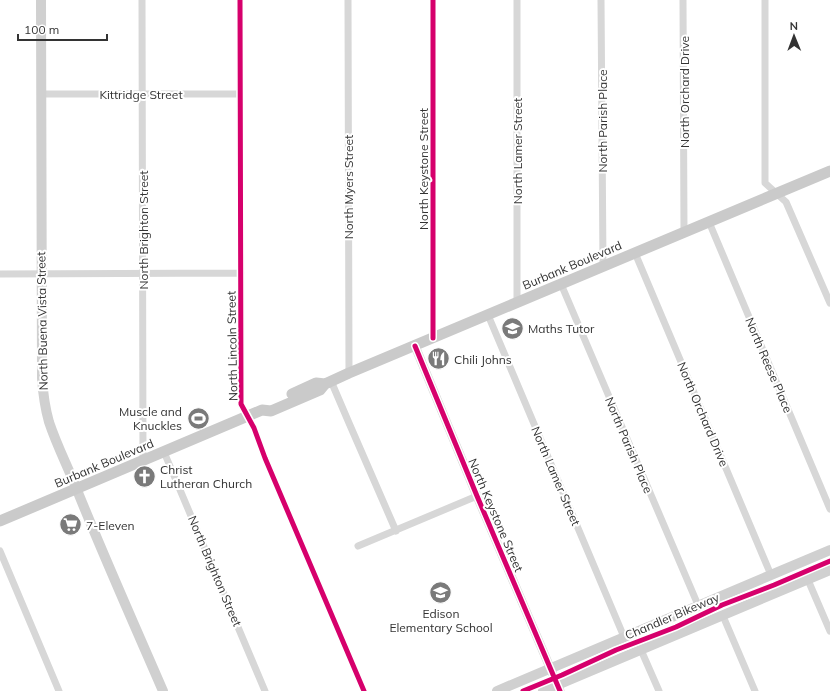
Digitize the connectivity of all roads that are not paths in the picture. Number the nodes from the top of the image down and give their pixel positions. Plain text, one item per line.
1 (40, 0) edge
2 (142, 0) edge
3 (240, 0) edge
4 (348, 0) edge
5 (432, 0) edge
6 (517, 0) edge
7 (602, 0) edge
8 (683, 0) edge
9 (765, 0) edge
10 (41, 94) junction
11 (142, 94) junction
12 (240, 94) junction
13 (830, 171) edge
14 (776, 193) junction
15 (709, 222) junction
16 (684, 232) junction
17 (635, 253) junction
18 (603, 266) junction
19 (241, 273) junction
20 (0, 274) edge
21 (41, 274) junction
22 (143, 274) junction
23 (561, 284) junction
24 (518, 302) junction
25 (830, 303) edge
26 (488, 315) junction
27 (433, 338) junction
28 (415, 346) junction
29 (349, 373) junction
30 (328, 382) junction
31 (248, 416) junction
32 (164, 452) junction
33 (143, 460) junction
34 (77, 488) junction
35 (477, 496) junction
36 (830, 509) edge
37 (0, 521) edge
38 (396, 531) junction
39 (358, 546) dead end
40 (830, 550) edge
41 (0, 551) edge
42 (830, 570) edge
43 (771, 575) junction
44 (808, 580) junction
45 (698, 605) junction
46 (723, 616) junction
47 (830, 631) edge
48 (624, 637) junction
49 (641, 650) junction
50 (551, 668) junction
51 (559, 688) edge
52 (60, 691) edge
53 (163, 691) edge
54 (265, 691) edge
55 (364, 691) edge
56 (497, 691) edge
57 (543, 691) edge
58 (659, 691) edge
59 (755, 691) edge

1 - 10 main road, North Buena Vista Street
2 - 11 street, North Brighton Street
3 - 12 street, North Lincoln Street
4 - 29 street, North Myers Street
5 - 27 street, North Keystone Street
6 - 24 street, North Lamer Street
7 - 18 street, North Parish Place
8 - 16 street, North Orchard Drive
9 - 14 street
10 - 11 street, Kittridge Street
10 - 21 main road, North Buena Vista Street
11 - 12 street, Kittridge Street
11 - 22 street, North Brighton Street
12 - 19 street, North Lincoln Street
13 - 14 main road, Burbank Boulevard
14 - 15 main road, Burbank Boulevard
14 - 25 street
15 - 16 main road, Burbank Boulevard
15 - 36 street, North Reese Place
16 - 17 main road, Burbank Boulevard
17 - 18 main road, Burbank Boulevard
17 - 43 street, North Orchard Drive
18 - 23 main road, Burbank Boulevard
19 - 22 street
19 - 31 street, North Lincoln Street
20 - 21 street
21 - 22 street
21 - 34 main road, North Buena Vista Street
22 - 33 street, North Brighton Street
23 - 24 main road, Burbank Boulevard
23 - 45 street, North Parish Place
24 - 26 main road, Burbank Boulevard
26 - 27 main road, Burbank Boulevard
26 - 48 street, North Lamer Street
27 - 28 main road, Burbank Boulevard
28 - 29 main road, Burbank Boulevard
28 - 35 street, North Keystone Street
29 - 30 main road, Burbank Boulevard
30 - 31 main road, Burbank Boulevard
30 - 38 street
31 - 32 main road, Burbank Boulevard
31 - 55 street, North Lincoln Street
32 - 33 main road, Burbank Boulevard
32 - 54 street, North Brighton Street
33 - 34 main road, Burbank Boulevard
34 - 37 main road, Burbank Boulevard
34 - 53 main road, North Buena Vista Street
35 - 38 street
35 - 50 street, North Keystone Street
38 - 39 street
40 - 43 main road
41 - 52 street
42 - 44 main road
43 - 45 main road
44 - 46 main road
44 - 47 street
45 - 48 main road
46 - 49 main road
46 - 59 street
48 - 50 main road
49 - 51 main road
49 - 58 street
50 - 51 street, North Keystone Street
50 - 56 main road
51 - 57 main road

